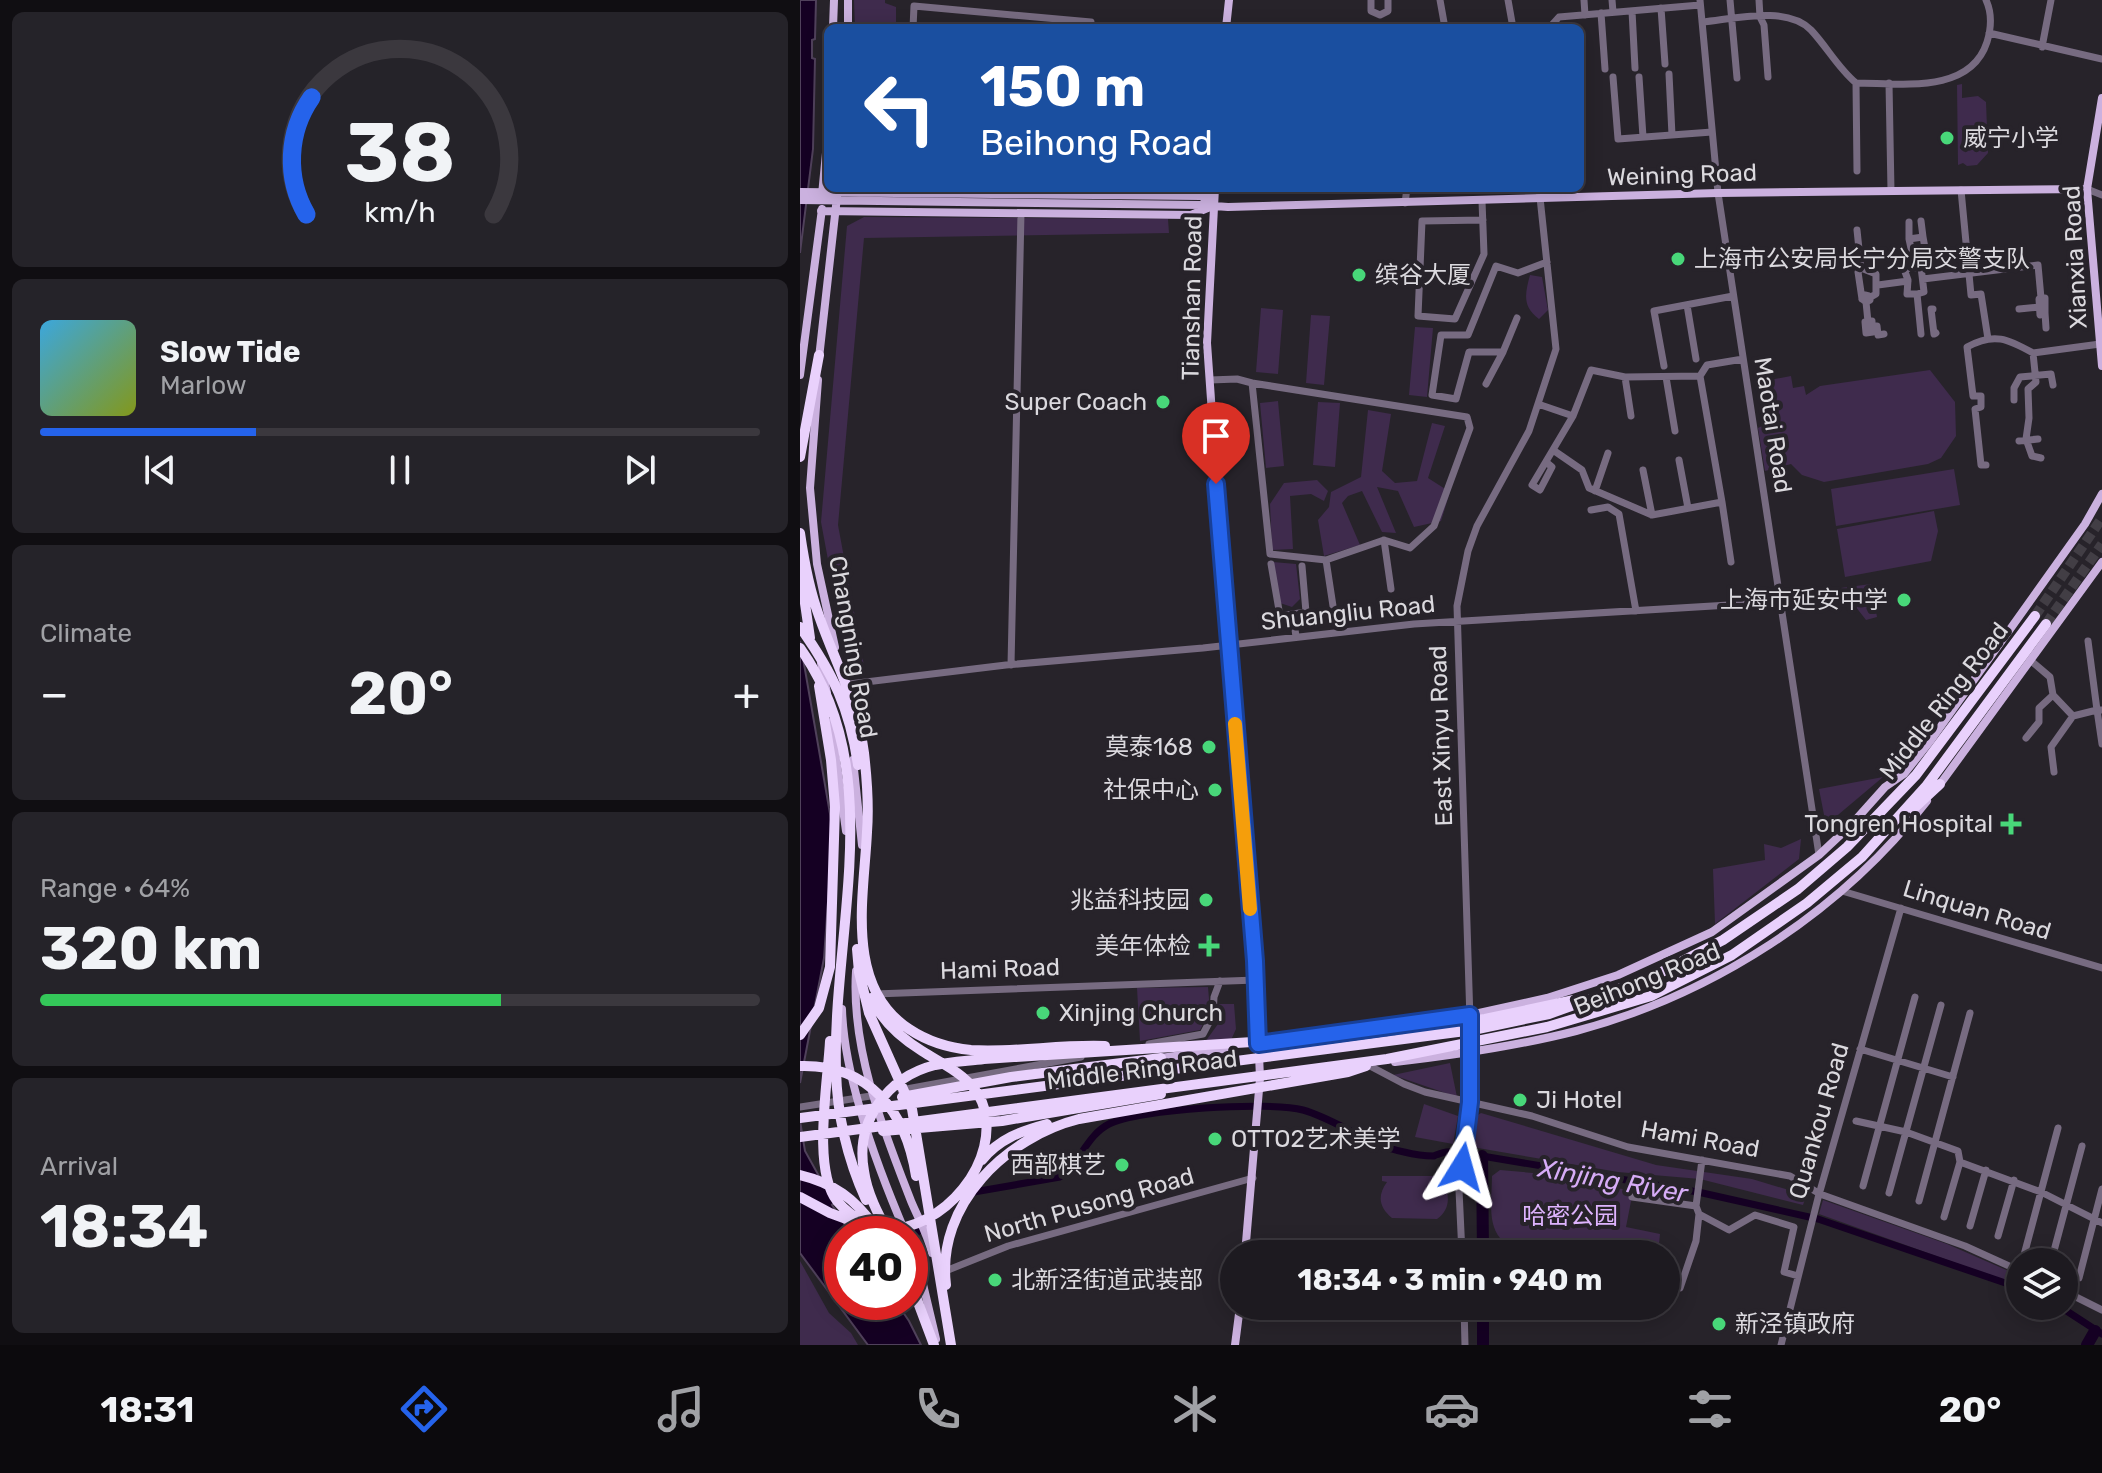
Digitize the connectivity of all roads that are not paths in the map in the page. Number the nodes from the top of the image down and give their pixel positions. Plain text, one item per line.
1 (834, 0) edge
2 (848, 0) edge
3 (1229, 0) edge
4 (1371, 0) edge
5 (1388, 0) edge
6 (1440, 0) edge
7 (1508, 0) edge
8 (1584, 0) edge
9 (1612, 0) edge
10 (1638, 0) edge
11 (1730, 0) edge
12 (1759, 0) edge
13 (1986, 0) edge
14 (2051, 0) edge
15 (1700, 3) edge
16 (1665, 5) edge
17 (1635, 10) junction
18 (1613, 12) junction
19 (1601, 13) junction
20 (1585, 15) junction
21 (1760, 17) junction
22 (1732, 19) junction
23 (1702, 22) junction
24 (833, 24) edge
25 (848, 24) edge
26 (913, 24) edge
27 (1091, 24) edge
28 (1226, 24) edge
29 (1444, 24) edge
30 (1512, 24) edge
31 (1553, 24) edge
32 (1989, 33) junction
33 (2042, 47) junction
34 (2102, 59) edge
35 (1665, 64) dead end
36 (1605, 69) dead end
37 (1669, 74) dead end
38 (1613, 77) dead end
39 (1768, 77) dead end
40 (1737, 78) dead end
41 (1856, 83) junction
42 (1889, 83) junction
43 (2102, 98) edge
44 (1712, 132) junction
45 (1672, 135) junction
46 (1643, 137) junction
47 (1857, 171) dead end
48 (2087, 189) junction
49 (1961, 190) junction
50 (1891, 191) junction
51 (800, 192) edge
52 (824, 192) edge
53 (838, 192) edge
54 (1205, 192) edge
55 (1215, 192) edge
56 (1406, 192) edge
57 (1540, 192) edge
58 (1570, 192) edge
59 (1718, 193) junction
60 (2102, 195) edge
61 (1571, 198) junction
62 (800, 200) edge
63 (1084, 200) junction
64 (1541, 200) junction
65 (1482, 201) junction
66 (1405, 203) junction
67 (1214, 205) junction
68 (821, 211) junction
69 (836, 211) junction
70 (1021, 213) junction
71 (1483, 220) junction
72 (1921, 221) dead end
73 (1909, 222) dead end
74 (1857, 230) dead end
75 (1923, 237) junction
76 (1909, 239) junction
77 (1925, 248) dead end
78 (1547, 262) junction
79 (1915, 267) junction
80 (1863, 272) junction
81 (1969, 273) junction
82 (1923, 279) junction
83 (1908, 281) junction
84 (1878, 285) junction
85 (1917, 294) junction
86 (1733, 296) junction
87 (1866, 300) junction
88 (1687, 305) junction
89 (1933, 309) dead end
90 (2019, 309) dead end
91 (2042, 310) junction
92 (1517, 318) dead end
93 (1932, 320) junction
94 (1918, 322) junction
95 (2046, 328) dead end
96 (1936, 333) dead end
97 (1884, 334) dead end
98 (1921, 334) dead end
99 (1468, 335) junction
100 (1988, 339) junction
101 (2100, 344) edge
102 (1469, 352) junction
103 (1503, 352) junction
104 (2033, 353) junction
105 (819, 355) junction
106 (1696, 359) dead end
107 (1743, 359) junction
108 (2050, 363) dead end
109 (1664, 366) dead end
110 (2102, 366) edge
111 (2051, 374) junction
112 (800, 375) edge
113 (2035, 375) junction
114 (1700, 376) junction
115 (1625, 377) junction
116 (1666, 377) junction
117 (1210, 380) junction
118 (1252, 383) junction
119 (1486, 384) dead end
120 (2053, 385) dead end
121 (2014, 400) dead end
122 (1538, 404) junction
123 (1573, 416) junction
124 (1631, 416) dead end
125 (1675, 431) dead end
126 (2038, 439) dead end
127 (2023, 441) junction
128 (801, 444) edge
129 (1553, 450) junction
130 (1608, 453) dead end
131 (800, 457) edge
132 (2041, 458) dead end
133 (1679, 460) dead end
134 (1546, 462) dead end
135 (1986, 465) dead end
136 (1643, 470) dead end
137 (1595, 491) junction
138 (2102, 494) edge
139 (1722, 502) junction
140 (1688, 508) junction
141 (1591, 510) dead end
142 (1652, 515) junction
143 (2102, 519) edge
144 (2088, 520) junction
145 (800, 533) edge
146 (1384, 540) junction
147 (1326, 560) junction
148 (1731, 562) dead end
149 (2102, 562) edge
150 (1271, 564) dead end
151 (1302, 566) dead end
152 (800, 568) edge
153 (2098, 574) edge
154 (1391, 589) dead end
155 (1779, 602) junction
156 (1333, 606) dead end
157 (1636, 611) junction
158 (1293, 614) junction
159 (2035, 616) tunnel mouth
160 (1457, 622) junction
161 (2046, 624) tunnel mouth
162 (800, 627) edge
163 (1296, 637) junction
164 (2088, 641) dead end
165 (1228, 645) junction
166 (800, 648) edge
167 (2030, 660) junction
168 (1011, 665) junction
169 (843, 685) junction
170 (826, 688) junction
171 (2053, 695) junction
172 (2100, 710) edge
173 (2073, 716) junction
174 (841, 736) junction
175 (2026, 738) dead end
176 (2102, 744) edge
177 (2054, 772) dead end
178 (1940, 784) junction
179 (862, 806) junction
180 (1819, 855) junction
181 (1862, 857) junction
182 (1842, 891) junction
183 (864, 894) junction
184 (1901, 908) junction
185 (838, 927) junction
186 (857, 949) junction
187 (830, 967) junction
188 (2102, 968) edge
189 (1652, 977) junction
190 (1256, 980) junction
191 (1220, 981) junction
192 (841, 996) junction
193 (855, 996) junction
194 (1915, 997) dead end
195 (1941, 1005) dead end
196 (1970, 1013) dead end
197 (1470, 1015) junction
198 (800, 1035) edge
199 (1258, 1044) junction
200 (1860, 1049) junction
201 (1470, 1051) junction
202 (1158, 1053) junction
203 (1387, 1059) junction
204 (1898, 1061) junction
205 (1368, 1065) junction
206 (800, 1066) edge
207 (1924, 1068) junction
208 (1953, 1077) junction
209 (1260, 1078) junction
210 (1220, 1084) joint
211 (1470, 1102) junction
212 (800, 1107) edge
213 (842, 1112) junction
214 (800, 1118) edge
215 (1079, 1119) junction
216 (1856, 1121) dead end
217 (1879, 1127) junction
218 (2058, 1128) dead end
219 (845, 1131) junction
220 (1906, 1132) junction
221 (800, 1137) edge
222 (1935, 1142) junction
223 (2082, 1146) dead end
224 (1702, 1160) junction
225 (1960, 1162) junction
226 (1986, 1170) junction
227 (800, 1175) edge
228 (1253, 1178) junction
229 (2014, 1180) junction
230 (967, 1181) junction
231 (1863, 1186) dead end
232 (2102, 1189) edge
233 (2041, 1192) junction
234 (1889, 1193) dead end
235 (1819, 1196) junction
236 (800, 1197) edge
237 (1632, 1197) dead end
238 (1919, 1201) dead end
239 (2066, 1205) junction
240 (1698, 1210) junction
241 (837, 1216) edge
242 (853, 1216) edge
243 (866, 1216) edge
244 (874, 1216) edge
245 (876, 1216) edge
246 (898, 1216) edge
247 (1944, 1217) dead end
248 (928, 1218) edge
249 (2098, 1222) edge
250 (1970, 1226) dead end
251 (1998, 1236) dead end
252 (1246, 1240) edge
253 (1461, 1240) edge
254 (2026, 1248) edge
255 (2055, 1248) edge
256 (2006, 1265) edge
257 (937, 1274) junction
258 (1798, 1276) junction
259 (2079, 1278) dead end
260 (1680, 1288) edge
261 (2078, 1298) edge
262 (928, 1309) edge
263 (2102, 1310) edge
264 (926, 1320) edge
265 (1238, 1320) edge
266 (1464, 1320) edge
267 (936, 1345) edge
268 (952, 1345) edge
269 (1235, 1345) edge
270 (1465, 1345) edge
271 (1781, 1345) edge

1 - 24 main road
2 - 25 main road
3 - 28 main road
4 - 5 street
6 - 29 street
7 - 30 street
8 - 20 street
9 - 18 street
10 - 17 street
11 - 22 street
12 - 21 street
13 - 32 street
14 - 33 street
15 - 16 street
15 - 23 street, Maotai Road
16 - 17 street
16 - 35 street
17 - 18 street
17 - 46 street
18 - 19 street
19 - 20 street
19 - 36 street
20 - 31 street
21 - 22 street
21 - 39 street
21 - 41 street
22 - 23 street
22 - 40 street
23 - 44 street, Maotai Road
26 - 27 street
32 - 33 street
32 - 42 street
33 - 34 street
37 - 45 street
38 - 46 street
41 - 42 street
41 - 47 street
42 - 50 street
43 - 48 main road, Xianxia Road
44 - 45 street
44 - 59 street, Maotai Road
45 - 46 street
48 - 49 main road, Weining Road
48 - 60 street, Weining Road
48 - 101 main road, Xianxia Road
49 - 50 main road, Weining Road
49 - 81 street
50 - 59 main road, Weining Road
51 - 63 main road
52 - 68 main road
53 - 69 main road, Changning Road
54 - 67 main road
55 - 67 main road, Tianshan Road
56 - 66 street
57 - 64 street, East Xinyu Road
58 - 61 street
59 - 61 main road, Weining Road
59 - 86 street, Maotai Road
61 - 64 main road, Weining Road
62 - 63 main road
63 - 67 main road, Weining Road
64 - 65 main road, Weining Road
64 - 78 street, East Xinyu Road
65 - 66 main road, Weining Road
65 - 71 street
66 - 67 main road, Weining Road
67 - 70 main road, Weining Road
67 - 117 main road, Tianshan Road
68 - 69 main road, Weining Road
68 - 112 main road
69 - 70 main road, Weining Road
69 - 105 main road, Changning Road
70 - 168 street
71 - 71 street
72 - 75 street
73 - 76 street
74 - 80 street
75 - 76 street
75 - 77 street
76 - 79 street
78 - 99 street
78 - 122 street, East Xinyu Road
79 - 82 street
79 - 83 street
80 - 84 street
80 - 87 street
81 - 82 street
81 - 91 street
81 - 100 street
82 - 85 street
83 - 84 street
83 - 85 street
84 - 87 street
85 - 94 street
86 - 88 street
86 - 107 street, Maotai Road
87 - 97 street
88 - 106 street
88 - 109 street
89 - 93 street
90 - 91 street
91 - 95 street
92 - 103 street
93 - 94 street
93 - 96 street
94 - 98 street
99 - 102 street
99 - 102 street
100 - 104 street
100 - 135 street
101 - 104 street
101 - 110 main road, Xianxia Road
102 - 103 street
103 - 119 street
104 - 113 street
105 - 128 highway
105 - 169 main road, Changning Road
107 - 114 street
107 - 155 street, Maotai Road
108 - 111 street
111 - 113 street
111 - 120 street
113 - 121 street
113 - 127 street
114 - 116 street
114 - 139 street
115 - 116 street
115 - 123 street
115 - 124 street
116 - 125 street
117 - 118 street
117 - 165 main road, Tianshan Road
118 - 146 street
118 - 147 street
122 - 123 street
122 - 160 street, East Xinyu Road
123 - 129 street
126 - 127 street
127 - 132 street
128 - 131 highway
129 - 134 street
129 - 137 street
130 - 137 street
133 - 140 street
136 - 142 street
137 - 142 street
138 - 144 main road, Beihong Road
139 - 140 street
139 - 148 street
140 - 142 street
141 - 157 street
143 - 144 main road
144 - 180 main road, Beihong Road
145 - 183 highway
146 - 147 street
146 - 154 street
147 - 156 street
149 - 153 main road, Beihong Road
150 - 158 street
151 - 158 street
152 - 170 main road, Changning Road
152 - 187 highway
153 - 167 main road, Beihong Road
155 - 157 street, Shuangliu Road
155 - 180 street, Maotai Road
157 - 160 street, Shuangliu Road
158 - 163 street
159 - 189 highway, Middle Ring Road
160 - 163 street, Shuangliu Road
160 - 197 street, East Xinyu Road
161 - 181 highway, Middle Ring Road
162 - 179 highway
163 - 165 street, Shuangliu Road
164 - 172 street
165 - 168 street, Shuangliu Road
165 - 190 main road, Tianshan Road
166 - 174 highway
167 - 171 street
167 - 178 main road, Beihong Road
168 - 169 street, Shuangliu Road
169 - 170 street, Shuangliu Road
169 - 193 main road, Changning Road
170 - 192 main road, Changning Road
171 - 173 street
171 - 175 street
172 - 173 street
172 - 176 street
173 - 177 street
174 - 185 highway
174 - 244 highway
178 - 181 highway
178 - 182 main road, Beihong Road
179 - 183 highway
179 - 186 highway
180 - 197 main road, Beihong Road
181 - 203 highway, Middle Ring Road
182 - 184 street, Linquan Road
182 - 201 main road, Beihong Road
183 - 202 highway
184 - 188 street, Linquan Road
184 - 200 street, Quankou Road
185 - 187 highway
185 - 242 highway
186 - 230 highway
186 - 268 highway
187 - 198 highway
189 - 202 highway
189 - 213 highway, Middle Ring Road
190 - 191 street, Hami Road
190 - 199 main road, Tianshan Road
191 - 193 street, Hami Road
191 - 212 street
192 - 193 street, Hami Road
192 - 246 main road, Changning Road
193 - 257 main road, Changning Road
194 - 204 street
195 - 207 street
196 - 208 street
197 - 199 main road, Beihong Road
197 - 201 street, East Xinyu Road
199 - 202 main road, Beihong Road
199 - 209 main road, Tianshan Road
200 - 204 street
200 - 235 street, Quankou Road
201 - 205 main road, Beihong Road
201 - 211 street, East Xinyu Road
202 - 213 highway
202 - 245 highway
203 - 215 highway
203 - 219 highway, Middle Ring Road
204 - 207 street
204 - 217 street
205 - 209 main road, Beihong Road
205 - 211 street, Hami Road
206 - 268 highway
207 - 208 street
207 - 220 street
208 - 222 street
209 - 210 main road, Beihong Road
209 - 228 main road, Tianshan Road
210 - 219 highway
211 - 224 street, Hami Road
211 - 253 street, East Xinyu Road
213 - 214 highway, Middle Ring Road
215 - 230 highway
215 - 268 highway
216 - 217 street
217 - 220 street
217 - 231 street
218 - 233 street
219 - 221 highway, Middle Ring Road
220 - 222 street
220 - 234 street
222 - 225 street
222 - 238 street
223 - 239 street
224 - 235 street, Hami Road
224 - 240 street
225 - 226 street
225 - 247 street
226 - 229 street
226 - 250 street
227 - 243 highway
228 - 252 main road, Tianshan Road
228 - 257 street, North Pusong Road
229 - 233 street
229 - 251 street
230 - 248 highway
232 - 249 street
233 - 239 street
233 - 254 street
235 - 256 street, Hami Road
235 - 258 street, Quankou Road
236 - 241 highway
237 - 240 street
239 - 249 street
239 - 255 street
240 - 258 street
240 - 260 street
249 - 259 street
257 - 268 main road, Changning Road
258 - 271 street, Quankou Road
261 - 263 street
262 - 267 main road
264 - 267 highway
265 - 269 main road
266 - 270 street

